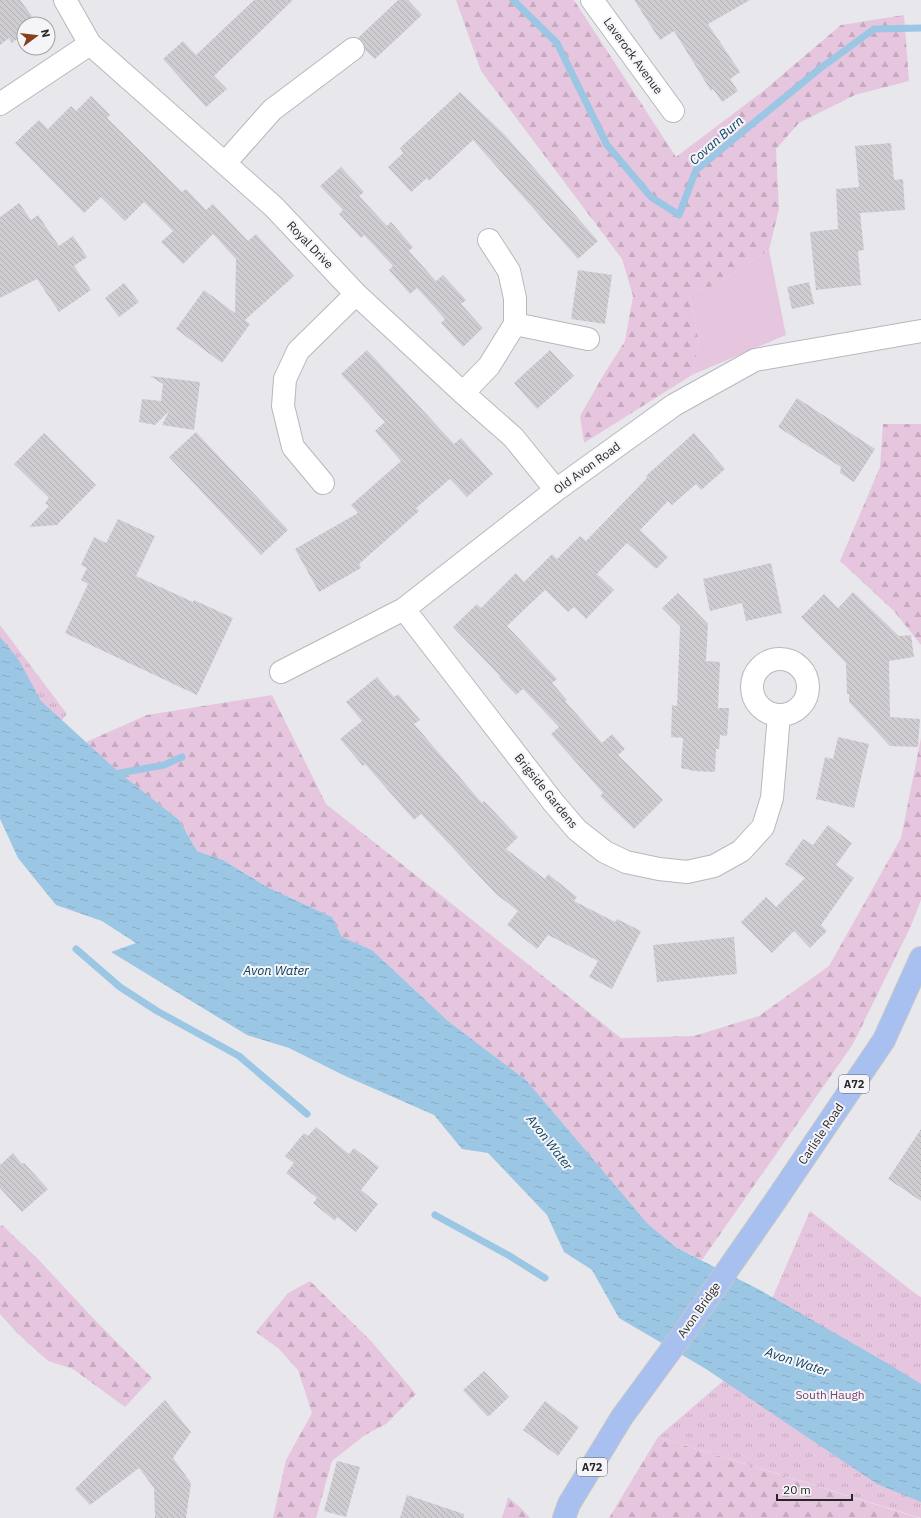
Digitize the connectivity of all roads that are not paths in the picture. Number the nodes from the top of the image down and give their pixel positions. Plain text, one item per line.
1 (65, 0) edge
2 (592, 0) edge
3 (90, 44) junction
4 (353, 49) dead end
5 (0, 104) edge
6 (674, 111) dead end
7 (224, 163) junction
8 (489, 240) dead end
9 (356, 294) junction
10 (515, 324) junction
11 (921, 331) edge
12 (588, 339) dead end
13 (463, 393) junction
14 (322, 483) dead end
15 (556, 490) junction
16 (404, 609) junction
17 (281, 672) dead end
18 (779, 715) dead end
19 (921, 958) edge
20 (774, 1203) joint
21 (564, 1518) edge

1 - 3 street, Royal Drive
2 - 6 street, Laverock Avenue
3 - 5 street
3 - 7 street, Royal Drive
4 - 7 street
7 - 9 street, Royal Drive
8 - 10 street
9 - 13 street, Royal Drive
9 - 14 street
10 - 12 street
10 - 13 street
11 - 15 street, Old Avon Road
13 - 15 street, Royal Drive
15 - 16 street, Old Avon Road
16 - 17 street, Old Avon Road
16 - 18 street, Brigside Gardens
19 - 20 main road, Carlisle Road / A72
20 - 21 main road, Avon Bridge / A72

